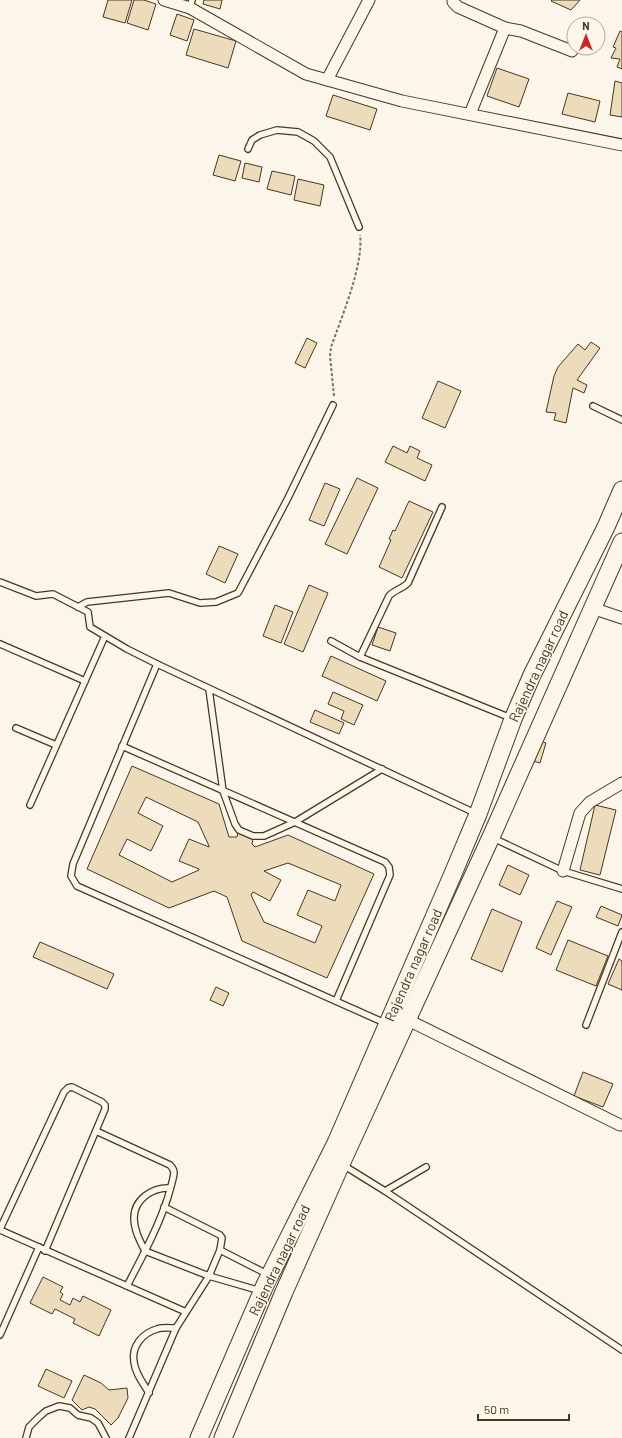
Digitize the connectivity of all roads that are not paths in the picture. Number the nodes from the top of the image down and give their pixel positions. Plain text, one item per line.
1 (164, 0) edge
2 (369, 0) edge
3 (453, 0) edge
4 (191, 4) edge
5 (505, 28) junction
6 (566, 49) edge
7 (327, 80) junction
8 (470, 114) junction
9 (622, 145) edge
10 (248, 149) dead end
11 (359, 227) road end
12 (332, 405) road end
13 (593, 406) dead end
14 (622, 420) edge
15 (622, 490) edge
16 (442, 507) dead end
17 (622, 542) edge
18 (0, 582) edge
19 (78, 607) junction
20 (592, 608) junction
21 (622, 618) edge
22 (105, 636) junction
23 (331, 642) dead end
24 (0, 644) edge
25 (360, 657) junction
26 (157, 664) junction
27 (85, 681) junction
28 (209, 689) junction
29 (513, 719) junction
30 (16, 728) dead end
31 (56, 745) junction
32 (122, 746) junction
33 (382, 769) junction
34 (622, 783) edge
35 (223, 791) junction
36 (30, 805) dead end
37 (478, 814) junction
38 (295, 822) junction
39 (491, 837) junction
40 (563, 870) junction
41 (452, 876) junction
42 (469, 884) junction
43 (622, 889) edge
44 (622, 932) edge
45 (336, 1001) junction
46 (408, 1020) junction
47 (387, 1024) junction
48 (586, 1025) dead end
49 (620, 1124) dead end
50 (96, 1131) junction
51 (341, 1164) junction
52 (426, 1167) dead end
53 (170, 1188) junction
54 (385, 1191) junction
55 (164, 1207) junction
56 (0, 1229) edge
57 (39, 1247) junction
58 (220, 1250) junction
59 (45, 1251) junction
60 (145, 1251) junction
61 (209, 1276) junction
62 (270, 1276) junction
63 (127, 1286) junction
64 (262, 1292) junction
65 (186, 1312) junction
66 (176, 1328) junction
67 (0, 1335) edge
68 (622, 1350) edge
69 (149, 1393) junction
70 (26, 1438) edge
71 (106, 1438) edge
72 (129, 1438) edge
73 (200, 1438) edge
74 (223, 1438) edge

1 - 4 street
2 - 7 street
3 - 5 street
4 - 7 street
5 - 6 street
5 - 8 street
7 - 8 street
8 - 9 street
10 - 11 lane
12 - 19 lane
13 - 14 lane
15 - 29 main road, Rajendra nagar road
16 - 25 lane
17 - 20 main road, Rajendra nagar road
18 - 19 lane
19 - 22 lane
20 - 21 street
20 - 39 main road, Rajendra nagar road
22 - 26 lane
22 - 27 lane
23 - 25 lane
24 - 27 lane
25 - 29 lane
26 - 28 lane
26 - 32 lane
27 - 31 lane
28 - 33 lane
28 - 35 lane
29 - 37 main road, Rajendra nagar road
30 - 31 lane
31 - 36 lane
32 - 35 lane
32 - 45 lane
33 - 37 lane
33 - 38 lane
34 - 40 street
35 - 38 lane
35 - 38 lane
37 - 41 main road, Rajendra nagar road
38 - 45 lane
39 - 40 lane
39 - 42 main road, Rajendra nagar road
40 - 43 lane
41 - 42 main road
41 - 47 main road, Rajendra nagar road
42 - 46 main road, Rajendra nagar road
44 - 48 lane
45 - 47 lane
46 - 49 street
46 - 51 main road, Rajendra nagar road
47 - 62 main road, Rajendra nagar road
50 - 53 lane
50 - 56 lane
50 - 59 lane
51 - 54 lane
51 - 74 main road, Rajendra nagar road
52 - 54 lane
53 - 55 lane
53 - 60 lane
54 - 68 lane
55 - 58 lane
55 - 60 lane
56 - 57 lane
57 - 59 lane
57 - 67 lane
58 - 61 lane
58 - 62 lane
59 - 63 lane
60 - 61 lane
60 - 63 lane
61 - 64 lane
61 - 65 lane
62 - 64 main road, Rajendra nagar road
63 - 65 lane
64 - 73 main road, Rajendra nagar road
65 - 66 lane
66 - 69 lane
66 - 69 lane
69 - 72 lane
70 - 71 lane

